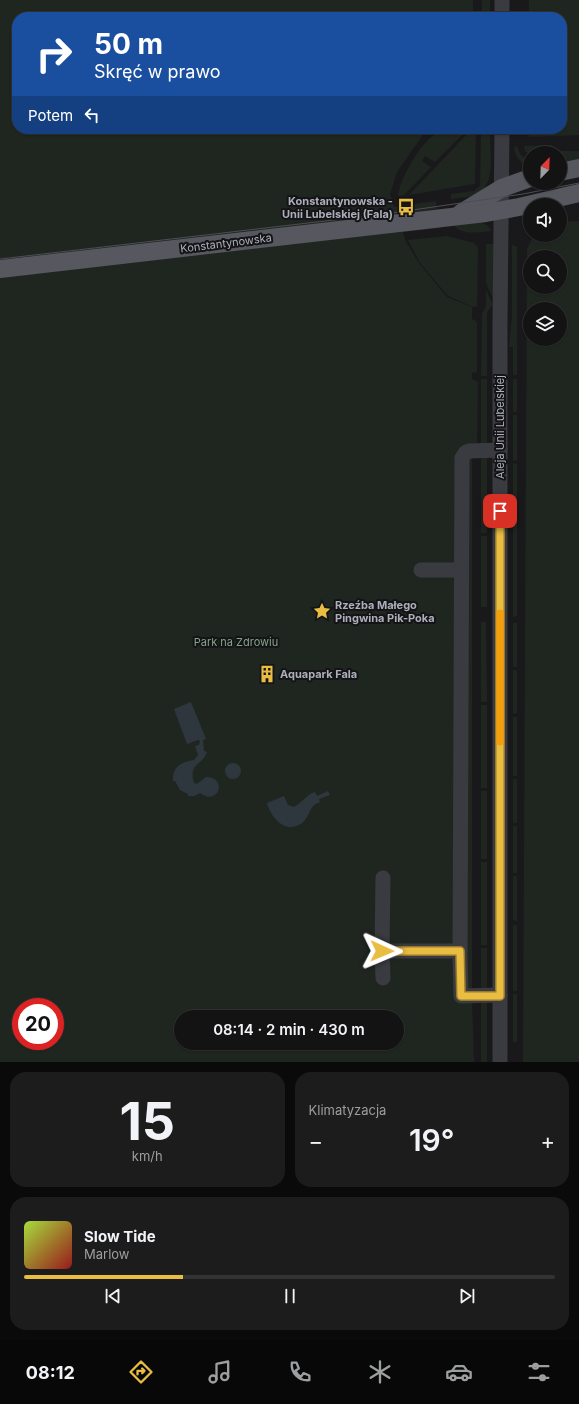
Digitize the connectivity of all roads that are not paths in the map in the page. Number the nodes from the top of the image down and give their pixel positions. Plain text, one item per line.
1 (502, 0) edge
2 (502, 12) edge
3 (502, 134) edge
4 (579, 168) edge
5 (567, 171) edge
6 (523, 180) edge
7 (502, 188) junction
8 (579, 194) edge
9 (502, 210) junction
10 (451, 216) junction
11 (0, 269) edge
12 (500, 450) junction
13 (461, 566) junction
14 (421, 570) dead end
15 (383, 878) dead end
16 (382, 951) junction
17 (460, 951) junction
18 (384, 978) dead end
19 (500, 996) junction
20 (500, 1062) edge

1 - 2 street
3 - 7 street, Aleja Unii Lubelskiej
4 - 5 main road
6 - 7 main road, Konstantynowska
7 - 9 street, Aleja Unii Lubelskiej
7 - 10 main road, Konstantynowska
8 - 9 main road, Konstantynowska
9 - 10 main road, Konstantynowska
9 - 12 street, Aleja Unii Lubelskiej
10 - 11 main road, Konstantynowska
12 - 13 street
12 - 19 street, Aleja Unii Lubelskiej
13 - 14 street
13 - 17 street
15 - 16 street
16 - 17 street
16 - 18 street
17 - 19 street
19 - 20 street, Aleja Unii Lubelskiej

